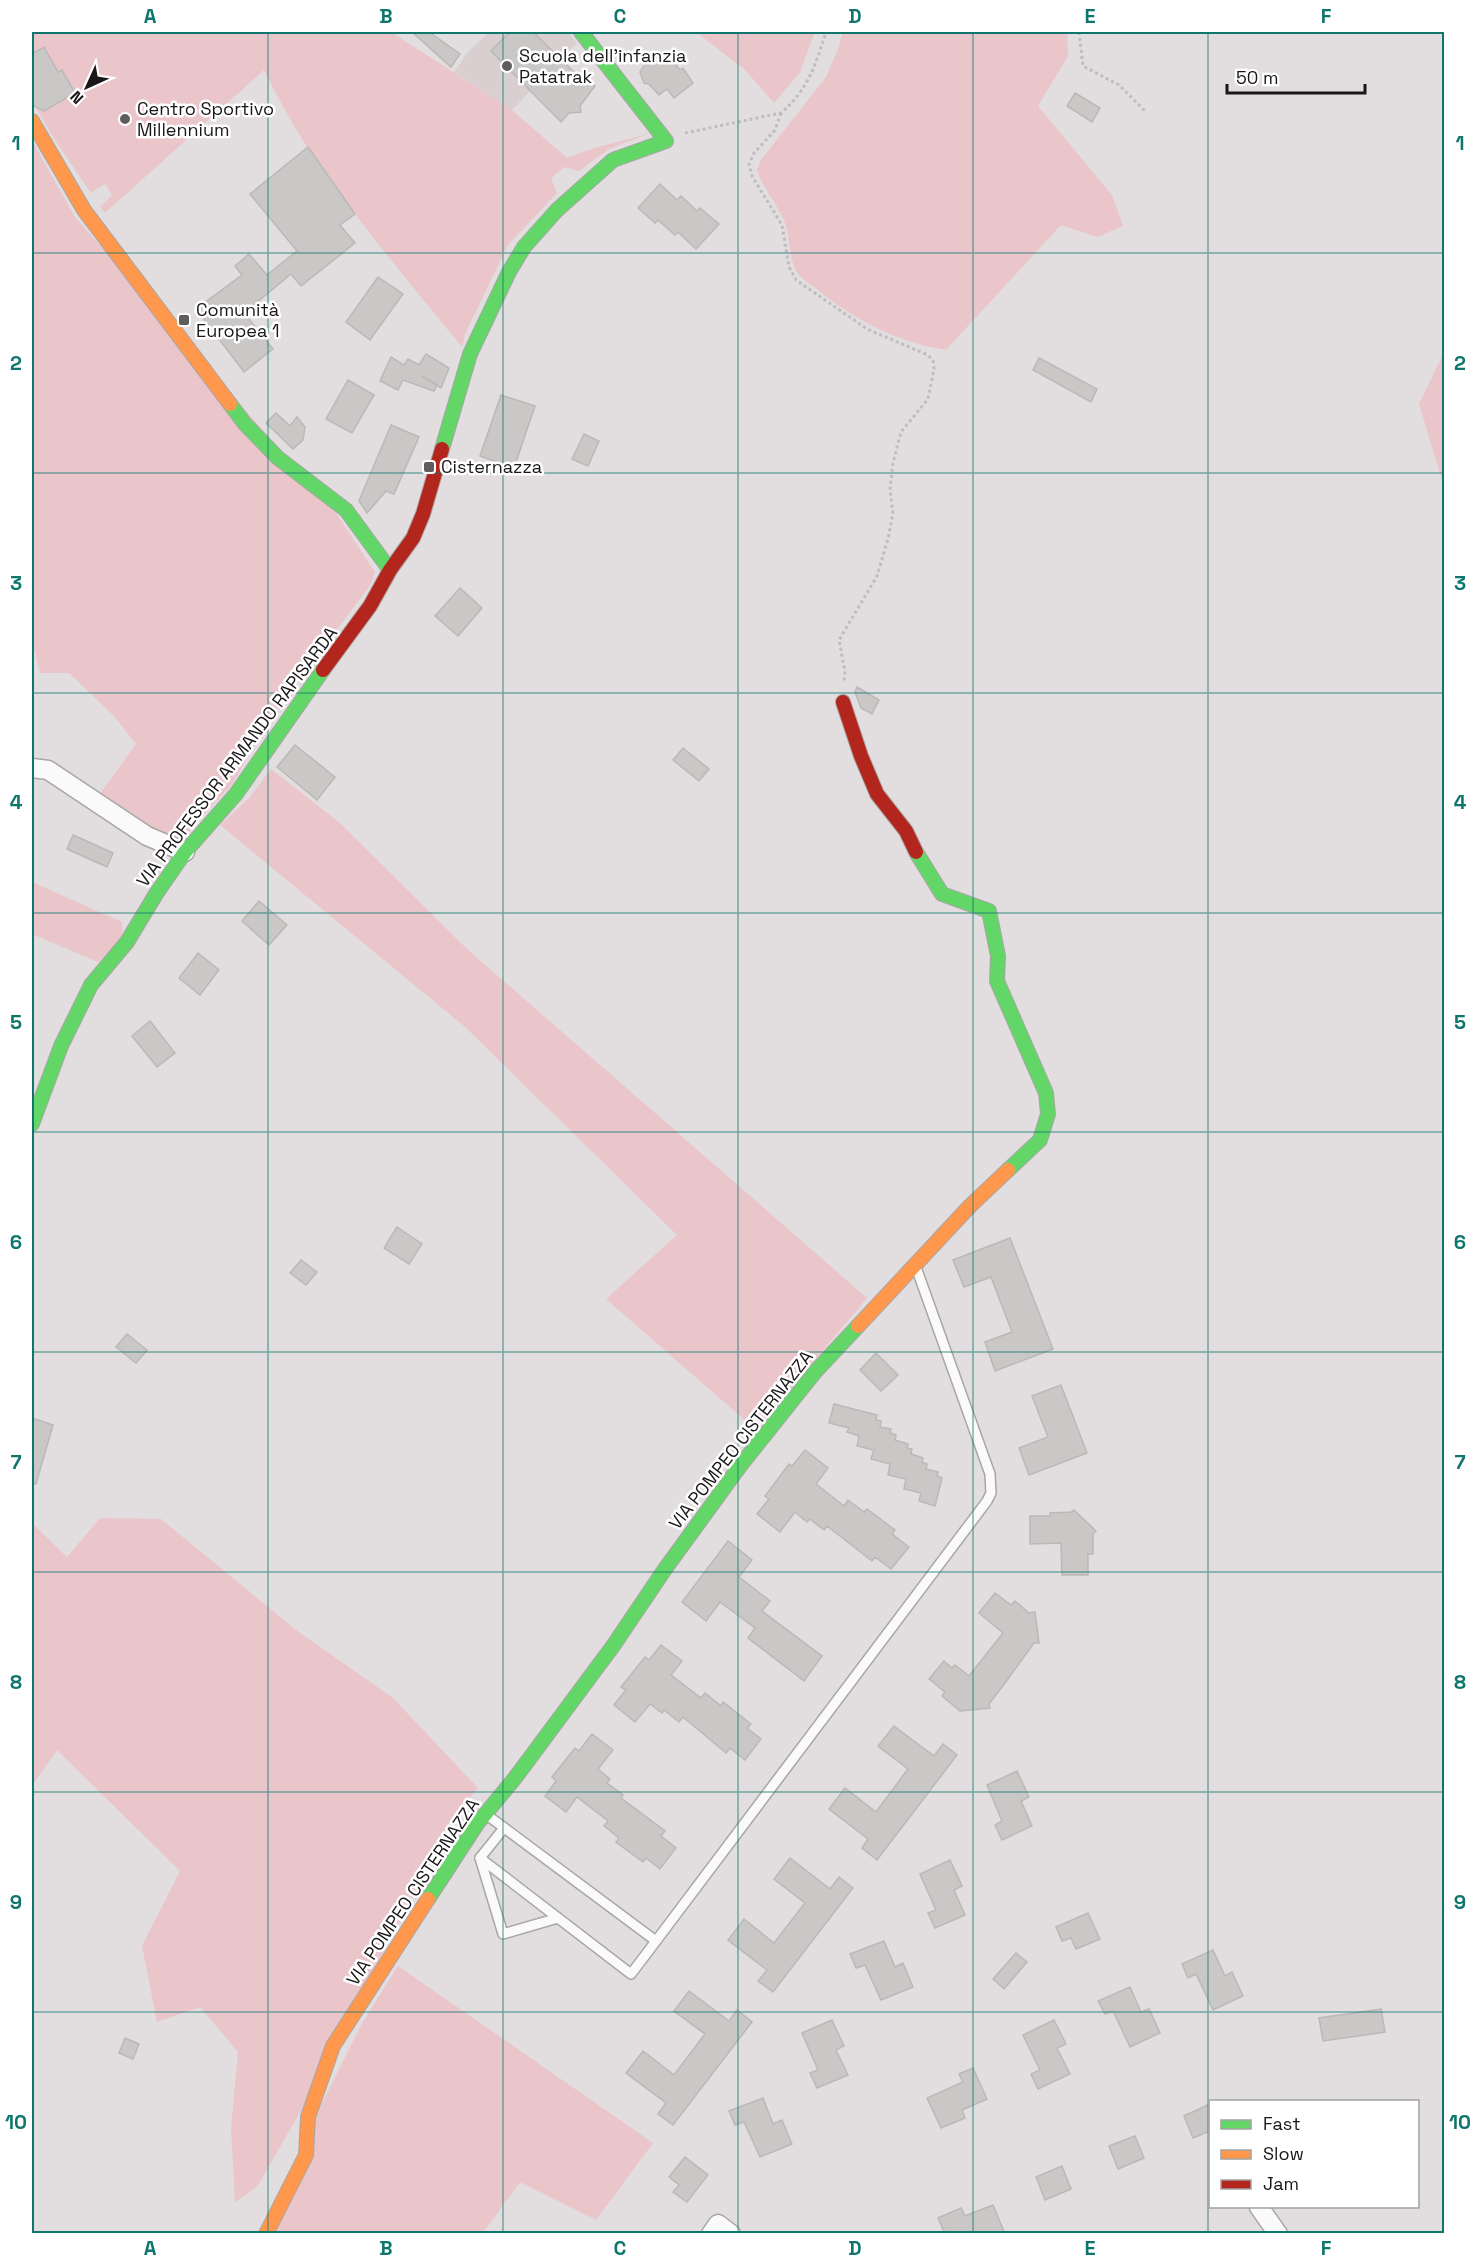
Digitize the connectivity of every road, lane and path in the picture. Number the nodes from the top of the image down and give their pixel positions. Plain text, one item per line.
1 (581, 32) edge
2 (826, 32) edge
3 (1079, 32) edge
4 (1146, 112) dead end
5 (781, 113) junction
6 (32, 121) edge
7 (666, 141) junction
8 (390, 570) junction
9 (843, 702) joint
10 (32, 768) edge
11 (185, 852) junction
12 (32, 1124) edge
13 (914, 1264) junction
14 (485, 1814) junction
15 (504, 1828) junction
16 (480, 1858) junction
17 (558, 1918) junction
18 (656, 1941) junction
19 (1260, 2208) edge
20 (266, 2234) edge
21 (711, 2234) edge
22 (731, 2234) edge
23 (1278, 2234) edge

1 - 7 street
2 - 5 path
3 - 4 path
5 - 7 path
5 - 9 path
6 - 8 street
7 - 8 street, VIA PROFESSOR ARMANDO RAPISARDA
8 - 11 street, VIA PROFESSOR ARMANDO RAPISARDA
9 - 13 street, VIA POMPEO CISTERNAZZA
10 - 11 street
11 - 12 street, VIA PROFESSOR ARMANDO RAPISARDA
13 - 14 street, VIA POMPEO CISTERNAZZA
13 - 18 lane
14 - 15 lane
14 - 20 street, VIA POMPEO CISTERNAZZA
15 - 16 lane
15 - 18 lane
16 - 17 lane
16 - 17 lane
17 - 18 lane
19 - 23 street
21 - 22 street

